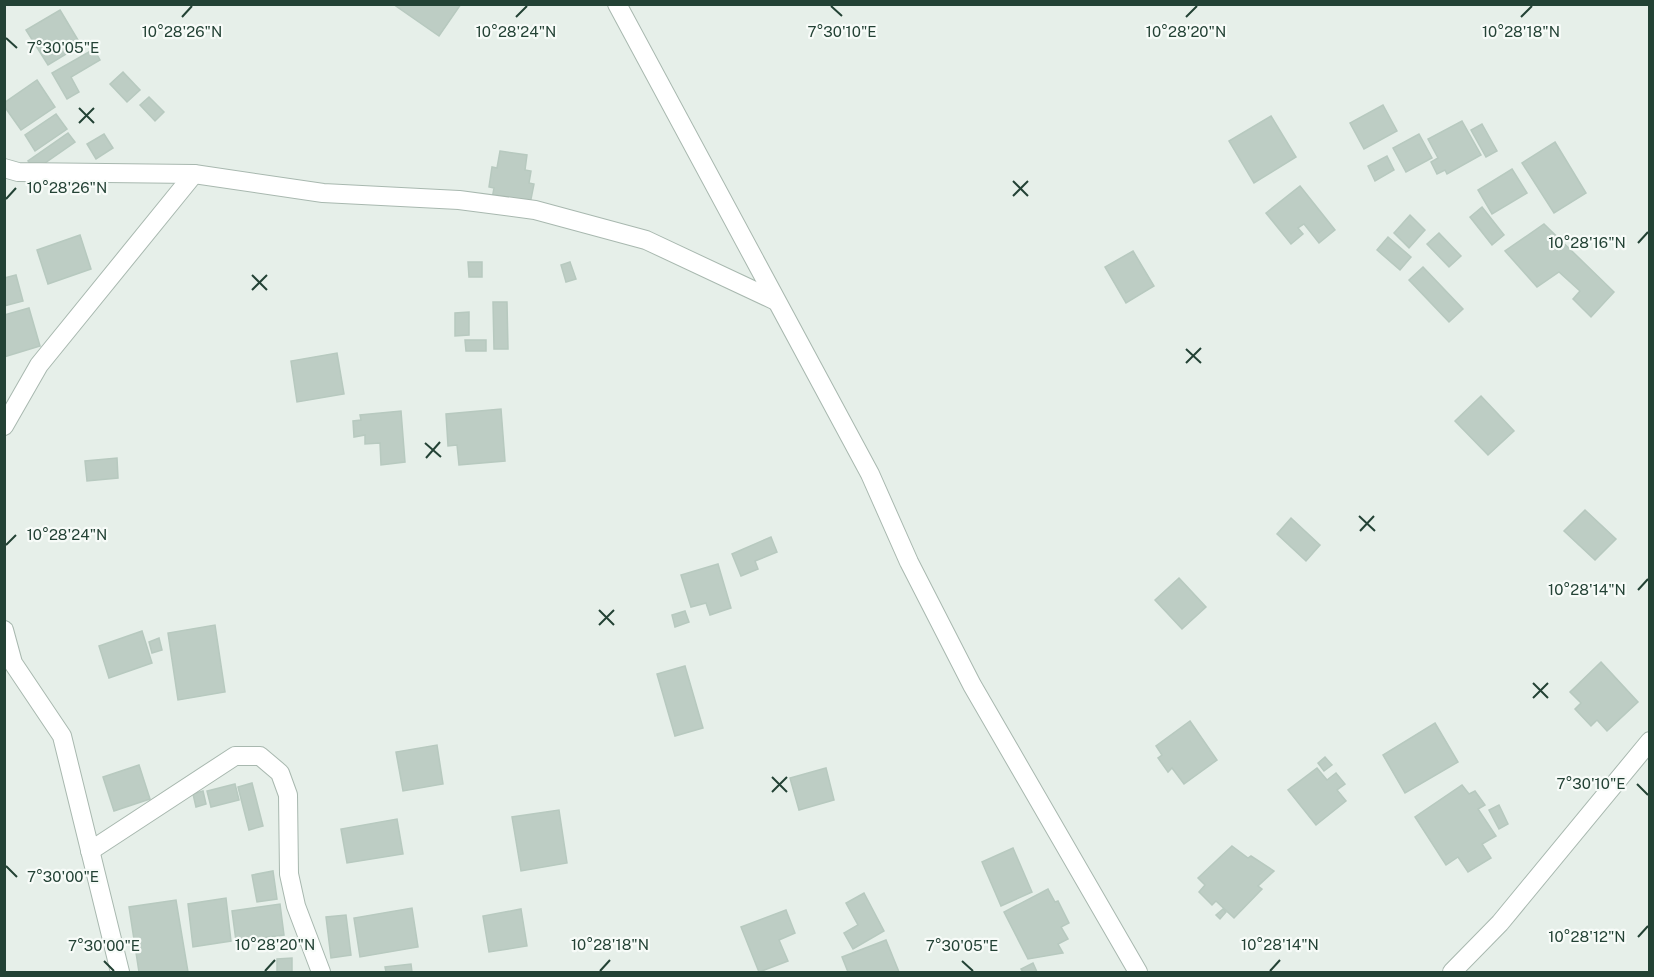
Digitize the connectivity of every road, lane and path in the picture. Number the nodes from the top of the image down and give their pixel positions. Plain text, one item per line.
1 (617, 4) edge
2 (4, 168) edge
3 (194, 174) junction
4 (776, 301) junction
5 (4, 426) edge
6 (4, 630) edge
7 (1650, 741) edge
8 (90, 851) junction
9 (120, 972) edge
10 (321, 972) edge
11 (1138, 972) edge
12 (1452, 972) edge

1 - 4 street
2 - 3 street
3 - 4 street
3 - 5 street
4 - 11 street
6 - 8 street
7 - 12 street
8 - 9 street
8 - 10 street

